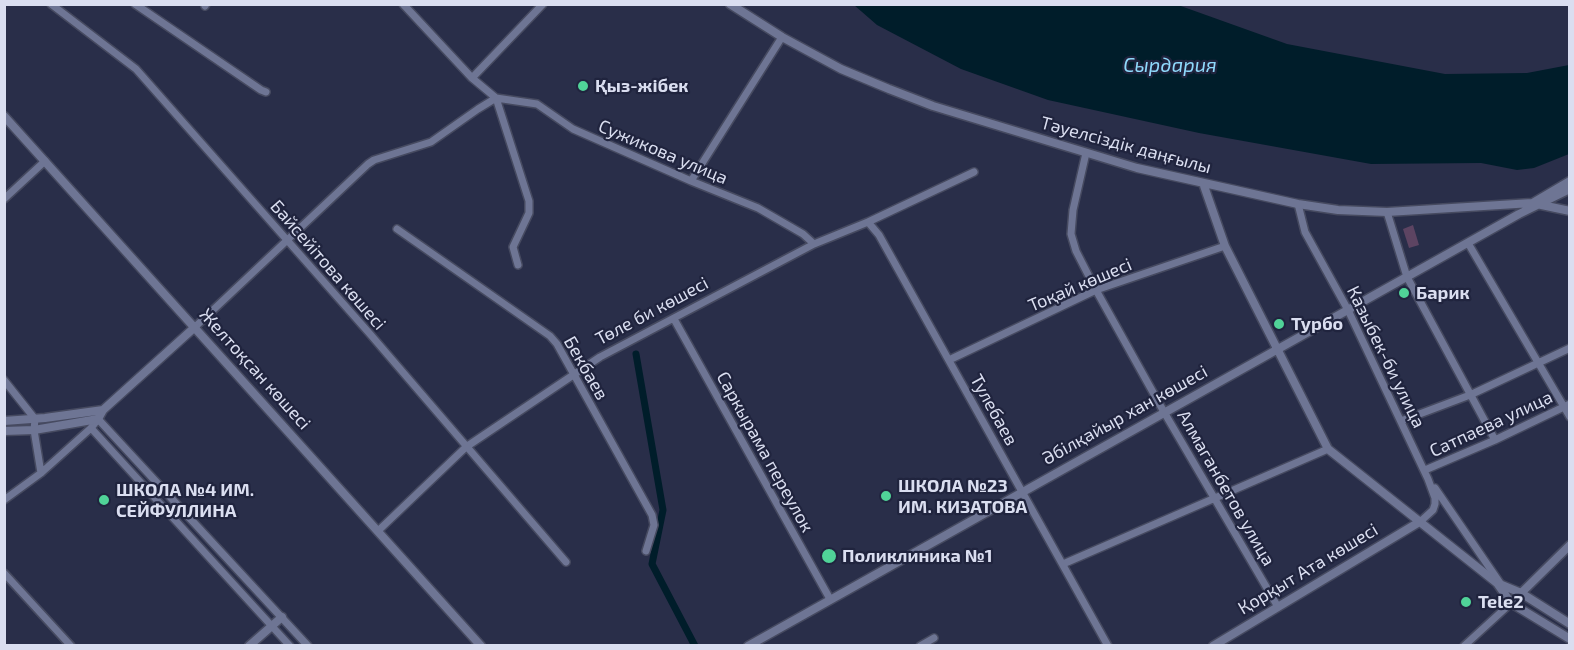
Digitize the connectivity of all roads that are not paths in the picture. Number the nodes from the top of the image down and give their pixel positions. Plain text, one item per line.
1 (51, 4) edge
2 (135, 4) edge
3 (404, 4) edge
4 (543, 4) edge
5 (730, 4) edge
6 (782, 37) junction
7 (472, 78) junction
8 (266, 92) dead end
9 (496, 99) junction
10 (4, 116) edge
11 (1086, 153) junction
12 (45, 161) junction
13 (974, 172) dead end
14 (691, 181) junction
15 (1569, 182) edge
16 (1203, 183) junction
17 (1569, 189) edge
18 (4, 199) edge
19 (1298, 204) junction
20 (1536, 204) junction
21 (1569, 211) edge
22 (1387, 212) junction
23 (868, 222) junction
24 (397, 229) dead end
25 (287, 240) junction
26 (1468, 243) junction
27 (814, 244) junction
28 (1225, 246) junction
29 (518, 265) dead end
30 (1407, 278) junction
31 (1096, 290) junction
32 (1348, 310) junction
33 (674, 319) junction
34 (195, 327) junction
35 (1569, 348) edge
36 (1276, 350) junction
37 (949, 360) junction
38 (1537, 363) junction
39 (574, 375) junction
40 (4, 380) edge
41 (1470, 395) junction
42 (1566, 405) edge
43 (1164, 412) junction
44 (100, 415) junction
45 (1569, 417) edge
46 (35, 419) junction
47 (4, 421) edge
48 (1401, 421) junction
49 (91, 428) junction
50 (34, 430) junction
51 (4, 431) edge
52 (1495, 440) junction
53 (466, 447) junction
54 (1328, 449) junction
55 (1425, 470) junction
56 (41, 473) junction
57 (1428, 479) junction
58 (1023, 491) junction
59 (4, 500) edge
60 (1214, 500) junction
61 (1421, 521) junction
62 (379, 530) junction
63 (1569, 545) edge
64 (646, 551) dead end
65 (566, 562) dead end
66 (1063, 564) junction
67 (4, 573) edge
68 (1499, 584) junction
69 (1521, 593) junction
70 (830, 599) junction
71 (1511, 603) junction
72 (1278, 607) junction
73 (282, 617) junction
74 (1569, 624) edge
75 (272, 625) junction
76 (934, 638) dead end
77 (1569, 639) edge
78 (70, 645) edge
79 (249, 645) edge
80 (290, 645) edge
81 (308, 645) edge
82 (481, 645) edge
83 (748, 645) edge
84 (920, 645) edge
85 (1108, 645) edge
86 (1213, 645) edge
87 (1464, 645) edge

1 - 25 street, Байсейітова көшесі
2 - 8 street
3 - 7 street
4 - 7 street
5 - 6 street, Тәуелсіздік даңғылы
6 - 11 street, Тәуелсіздік даңғылы
6 - 14 street
7 - 9 street
9 - 14 street, Сужикова улица
9 - 25 street
9 - 29 street
10 - 12 street, Желтоқсан көшесі
11 - 16 street, Тәуелсіздік даңғылы
11 - 31 street, Алмаганбетов улица
12 - 18 street
12 - 34 street, Желтоқсан көшесі
13 - 23 street, Төле би көшесі
14 - 27 street, Сужикова улица
15 - 20 street
16 - 19 street, Тәуелсіздік даңғылы
16 - 28 street
17 - 20 street
19 - 22 street, Тәуелсіздік даңғылы
19 - 32 street, Казыбек-би улица
20 - 21 street
20 - 22 street, Тәуелсіздік даңғылы
20 - 26 street, Әбілқайыр хан көшесі
22 - 30 street
23 - 27 street, Төле би көшесі
23 - 37 street, Тулебаев
24 - 39 street, Бекбаев
25 - 34 street
25 - 53 street, Байсейітова көшесі
26 - 30 street, Әбілқайыр хан көшесі
26 - 38 street
27 - 33 street, Төле би көшесі
28 - 31 street, Тоқай көшесі
28 - 36 street
30 - 32 street, Әбілқайыр хан көшесі
30 - 41 street
31 - 37 street, Тоқай көшесі
31 - 43 street, Алмаганбетов улица
32 - 36 street, Әбілқайыр хан көшесі
32 - 48 street, Казыбек-би улица
33 - 39 street, Төле би көшесі
33 - 70 street, Саркырама переулок
34 - 44 street
34 - 62 street, Желтоқсан көшесі
35 - 38 street
36 - 43 street, Әбілқайыр хан көшесі
36 - 54 street
37 - 58 street, Тулебаев
38 - 41 street
38 - 42 street
39 - 53 street, Төле би көшесі
39 - 64 street, Бекбаев
40 - 46 street
41 - 48 street
41 - 52 street
42 - 45 street
42 - 52 street, Сатпаева улица
43 - 58 street, Әбілқайыр хан көшесі
43 - 60 street, Алмаганбетов улица
44 - 46 street
44 - 49 street
44 - 50 street
44 - 73 street
46 - 47 street
46 - 50 street
48 - 55 street, Казыбек-би улица
49 - 56 street
49 - 75 street
50 - 51 street
50 - 56 street
52 - 55 street, Сатпаева улица
53 - 62 street, Төле би көшесі
53 - 65 street, Байсейітова көшесі
54 - 60 street
54 - 61 street
55 - 57 street, Казыбек-би улица
56 - 59 street
57 - 61 street, Казыбек-би улица
57 - 68 street
58 - 66 street, Тулебаев
58 - 70 street, Әбілқайыр хан көшесі
60 - 66 street
60 - 72 street, Алмаганбетов улица
61 - 68 street
61 - 72 street, Қорқыт Ата көшесі
62 - 82 street, Желтоқсан көшесі
63 - 69 street
66 - 85 street, Тулебаев
67 - 78 street
68 - 69 street
68 - 71 street
69 - 71 street
69 - 74 street
70 - 83 street, Әбілқайыр хан көшесі
71 - 77 street
71 - 87 street
72 - 86 street, Қорқыт Ата көшесі
73 - 75 street
73 - 81 street
75 - 79 street
75 - 80 street
76 - 84 street

